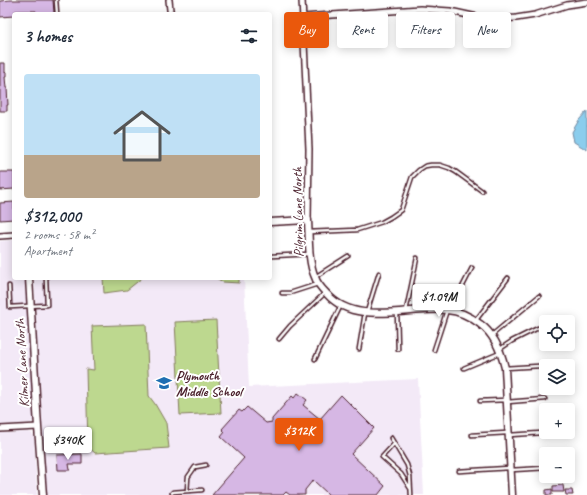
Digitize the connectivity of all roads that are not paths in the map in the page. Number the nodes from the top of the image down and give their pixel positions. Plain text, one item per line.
1 (56, 0) edge
2 (168, 0) edge
3 (302, 0) edge
4 (587, 2) edge
5 (57, 12) edge
6 (170, 12) edge
7 (303, 12) edge
8 (329, 15) edge
9 (304, 48) edge
10 (482, 191) dead end
11 (308, 220) junction
12 (272, 222) edge
13 (308, 232) junction
14 (12, 235) edge
15 (0, 236) edge
16 (310, 254) junction
17 (272, 256) dead end
18 (348, 256) dead end
19 (417, 258) dead end
20 (472, 268) dead end
21 (379, 273) dead end
22 (315, 277) junction
23 (508, 278) dead end
24 (29, 280) edge
25 (46, 280) edge
26 (318, 283) junction
27 (9, 286) dead end
28 (325, 292) junction
29 (282, 293) dead end
30 (539, 296) dead end
31 (341, 305) junction
32 (31, 306) junction
33 (449, 310) junction
34 (406, 311) junction
35 (366, 312) junction
36 (397, 312) junction
37 (476, 321) junction
38 (538, 328) dead end
39 (492, 335) junction
40 (279, 339) dead end
41 (359, 349) dead end
42 (398, 349) dead end
43 (434, 350) dead end
44 (500, 351) junction
45 (315, 359) dead end
46 (539, 366) edge
47 (464, 368) dead end
48 (505, 368) junction
49 (545, 399) dead end
50 (480, 401) dead end
51 (506, 401) junction
52 (38, 427) junction
53 (0, 429) edge
54 (539, 433) edge
55 (508, 434) junction
56 (472, 435) dead end
57 (391, 438) dead end
58 (394, 444) junction
59 (206, 465) dead end
60 (539, 468) edge
61 (510, 469) junction
62 (460, 471) dead end
63 (410, 488) junction
64 (202, 490) dead end
65 (187, 491) junction
66 (172, 493) dead end
67 (43, 495) edge
68 (410, 495) edge
69 (512, 495) edge

1 - 5 lane
2 - 6 street
3 - 7 street, Pilgrim Lane North
4 - 8 street
9 - 11 street, Pilgrim Lane North
10 - 13 lane
11 - 12 street
11 - 13 street, Pilgrim Lane North
13 - 16 street, Pilgrim Lane North
14 - 15 street
16 - 17 lane
16 - 22 street, Pilgrim Lane North
18 - 22 lane
19 - 34 lane
20 - 33 lane
21 - 35 lane
22 - 26 street, Pilgrim Lane North
23 - 37 lane
24 - 32 street, Kilmer Lane North
25 - 32 lane
26 - 28 street, Pilgrim Lane North
26 - 29 lane
27 - 32 lane
28 - 31 street, Pilgrim Lane North
28 - 40 lane
30 - 39 lane
31 - 35 street, Pilgrim Lane North
31 - 45 lane
32 - 52 street, Kilmer Lane North
33 - 34 street, Pilgrim Lane North
33 - 37 street, Pilgrim Lane North
33 - 43 lane
34 - 36 street, Pilgrim Lane North
35 - 36 street, Pilgrim Lane North
35 - 41 lane
36 - 42 lane
37 - 39 street, Pilgrim Lane North
38 - 44 lane
39 - 44 street, Pilgrim Lane North
44 - 47 lane
44 - 48 street, Pilgrim Lane North
46 - 48 lane
48 - 51 street, Pilgrim Lane North
49 - 51 lane
50 - 51 lane
51 - 55 street, Pilgrim Lane North
52 - 53 street
52 - 67 street, Kilmer Lane North
54 - 55 lane
55 - 56 lane
55 - 61 street, Pilgrim Lane North
57 - 58 lane
58 - 63 lane
58 - 63 lane
59 - 65 lane
60 - 61 lane
61 - 62 lane
61 - 69 street, Pilgrim Lane North
63 - 68 lane
64 - 65 lane
65 - 66 lane

